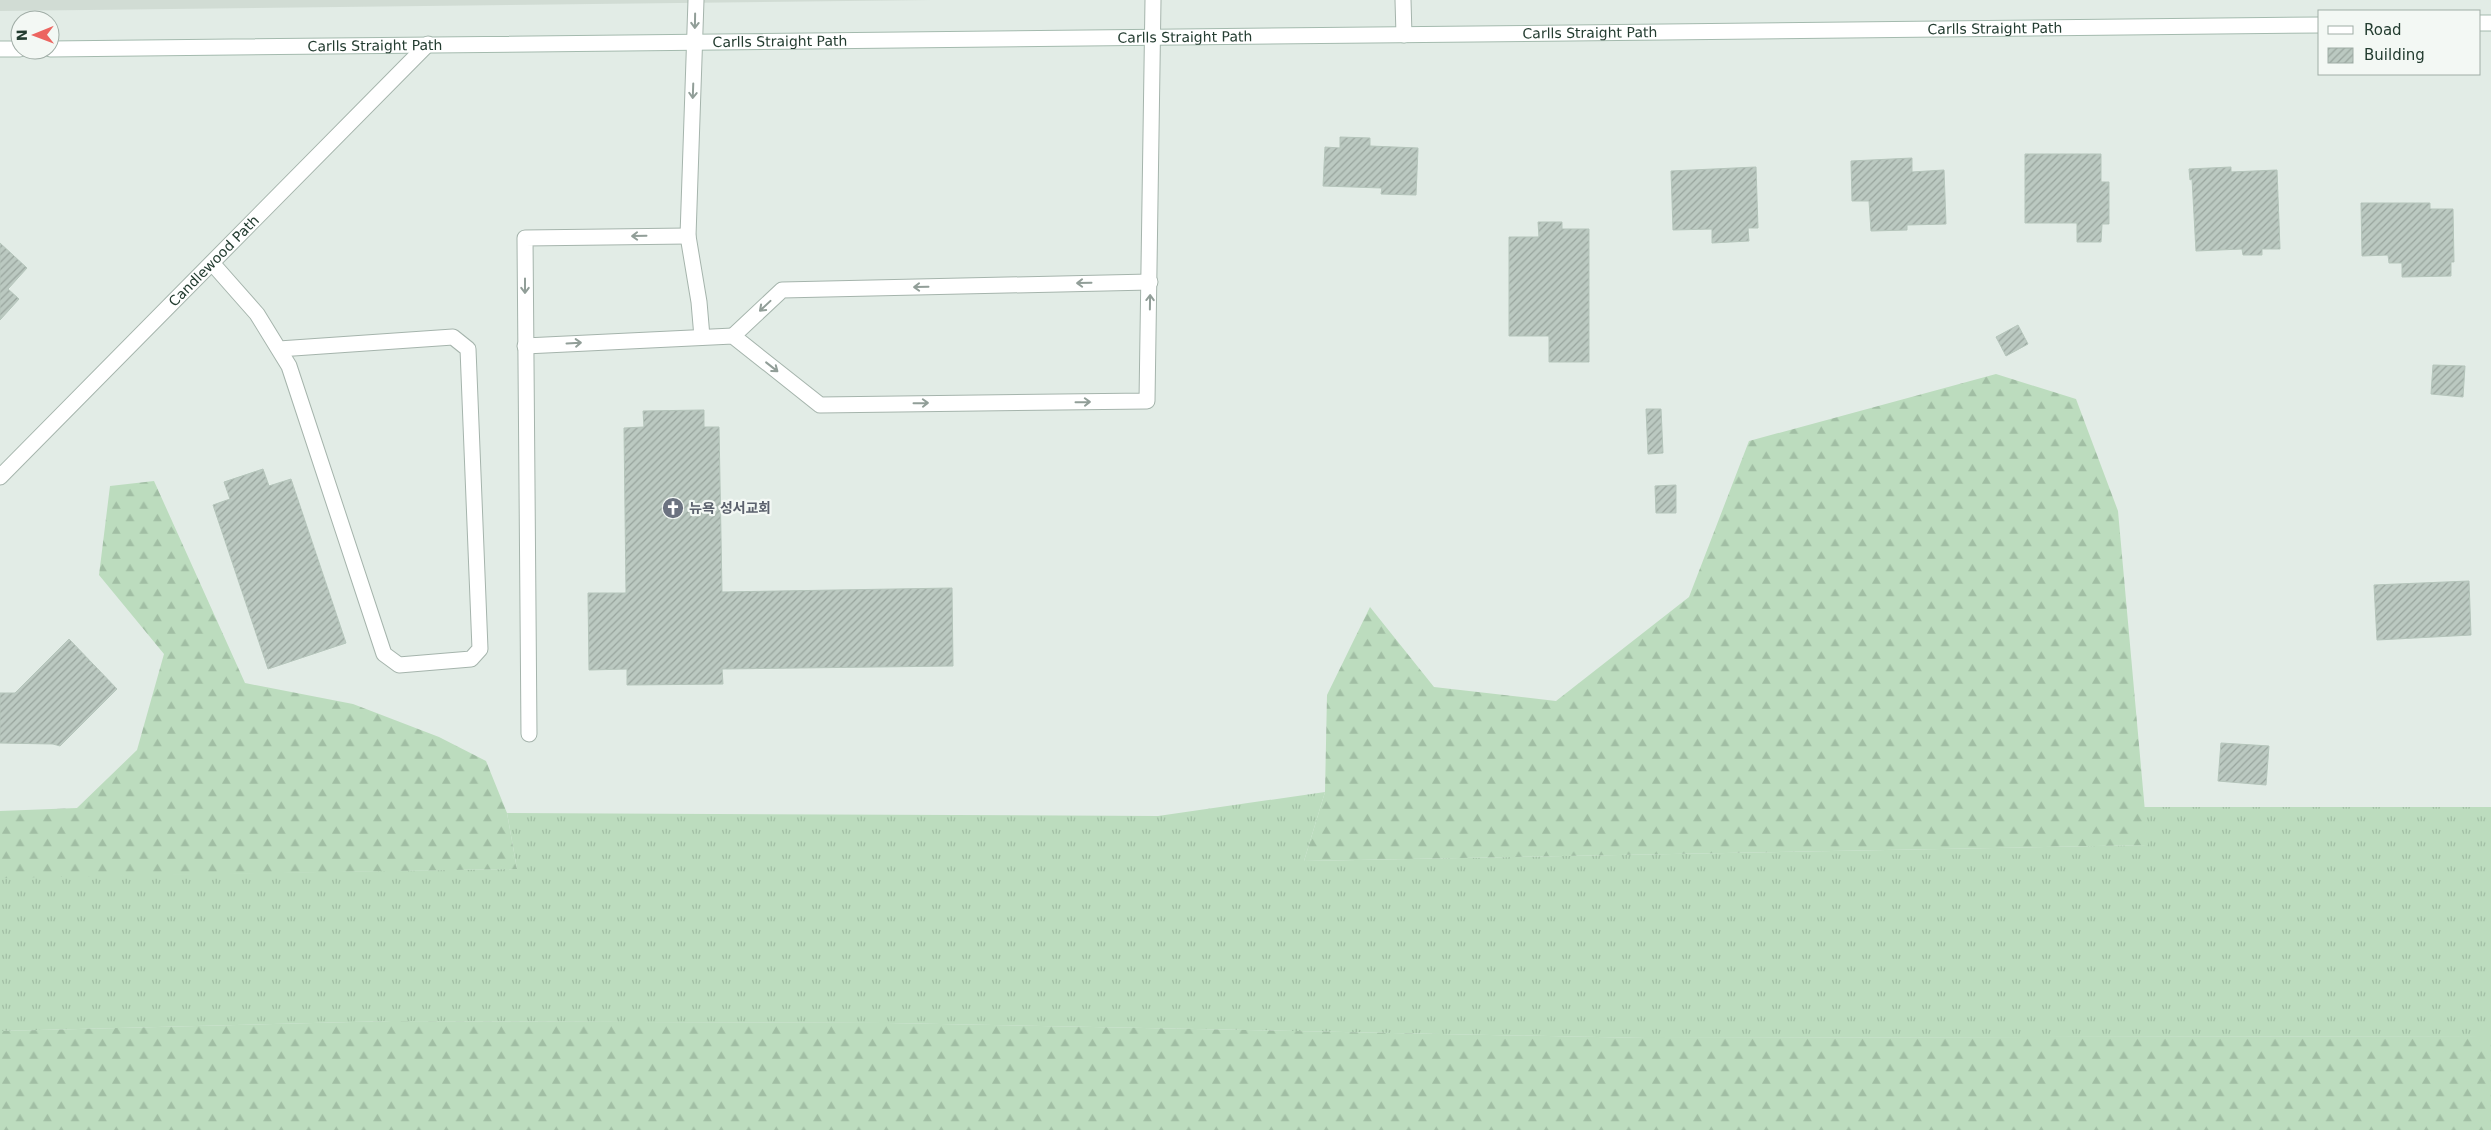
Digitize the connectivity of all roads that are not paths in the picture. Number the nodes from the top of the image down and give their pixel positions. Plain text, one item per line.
1 (696, 0) edge
2 (1153, 0) edge
3 (1403, 0) edge
4 (2318, 25) edge
5 (1404, 35) junction
6 (1153, 37) junction
7 (695, 42) junction
8 (428, 44) junction
9 (60, 48) edge
10 (688, 236) junction
11 (212, 263) junction
12 (1150, 282) junction
13 (733, 336) junction
14 (702, 337) junction
15 (525, 346) junction
16 (279, 349) junction
17 (0, 477) edge
18 (529, 734) dead end

1 -> 7 street
2 - 6 street
3 - 5 street
4 - 5 street, Carlls Straight Path
5 - 6 street, Carlls Straight Path
6 - 7 street, Carlls Straight Path
6 - 12 street
7 - 8 street, Carlls Straight Path
7 -> 10 street
8 - 9 street, Carlls Straight Path
8 - 11 street, Candlewood Path
10 - 14 street
10 -> 15 street
11 - 16 street
11 - 17 street, Candlewood Path
12 -> 13 street
13 -> 12 street
13 - 14 street
15 -> 14 street
15 - 18 street
16 - 16 street

